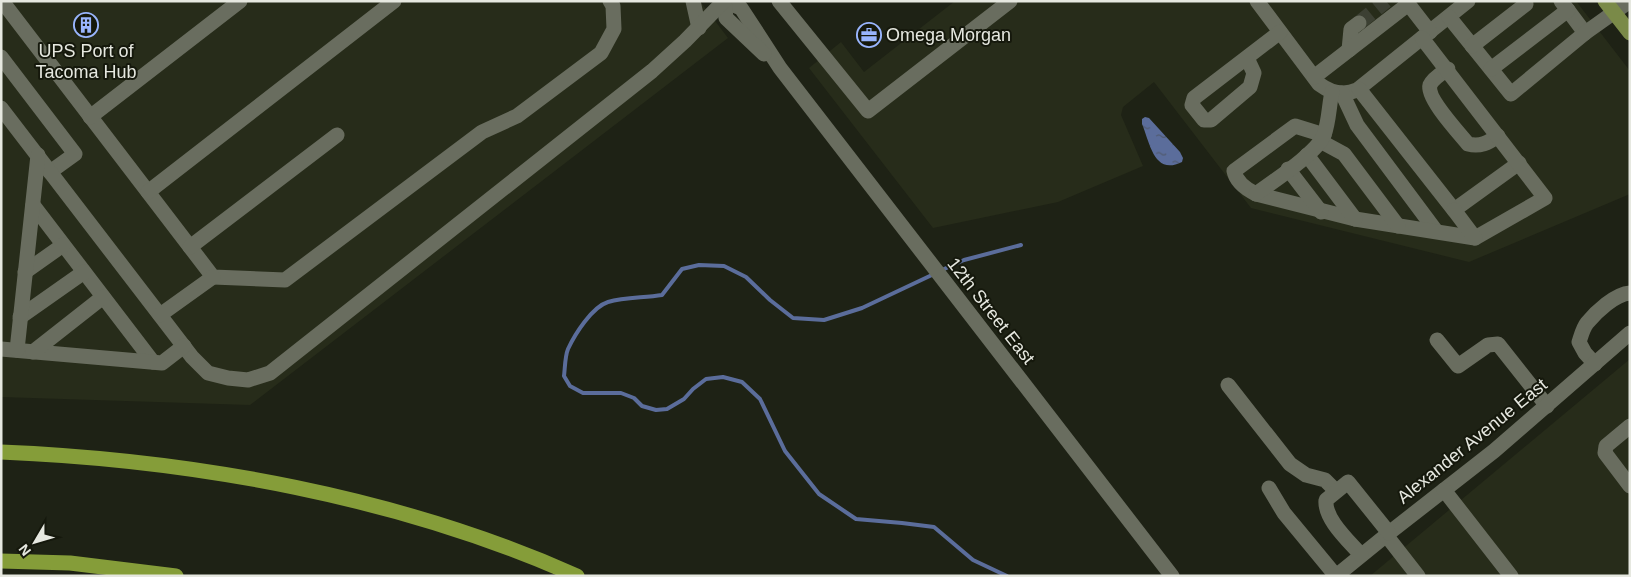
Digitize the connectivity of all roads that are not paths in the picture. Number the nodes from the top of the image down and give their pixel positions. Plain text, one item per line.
1 (2, 1) edge
2 (240, 1) edge
3 (394, 1) edge
4 (610, 1) edge
5 (693, 1) edge
6 (724, 1) edge
7 (779, 1) edge
8 (1010, 1) edge
9 (1257, 1) edge
10 (1468, 1) edge
11 (1630, 1) edge
12 (1407, 3) edge
13 (1526, 4) dead end
14 (1564, 6) edge
15 (1609, 7) edge
16 (1449, 17) junction
17 (1358, 23) tunnel mouth
18 (699, 28) junction
19 (1280, 32) junction
20 (1585, 33) junction
21 (1630, 33) edge
22 (1426, 35) junction
23 (1472, 46) junction
24 (1349, 50) junction
25 (1, 57) edge
26 (1248, 58) dead end
27 (1448, 69) junction
28 (1491, 69) junction
29 (1314, 77) junction
30 (1359, 88) junction
31 (1337, 93) junction
32 (1, 108) edge
33 (90, 116) junction
34 (336, 135) dead end
35 (1498, 136) junction
36 (1322, 138) junction
37 (38, 155) junction
38 (1307, 155) junction
39 (1519, 163) junction
40 (1288, 169) junction
41 (50, 172) junction
42 (148, 192) junction
43 (1256, 194) junction
44 (32, 205) junction
45 (1454, 210) junction
46 (1321, 212) junction
47 (1355, 219) junction
48 (1398, 226) junction
49 (1436, 231) junction
50 (1475, 238) junction
51 (63, 245) junction
52 (190, 247) junction
53 (25, 272) junction
54 (84, 272) junction
55 (213, 277) junction
56 (1630, 294) edge
57 (103, 298) junction
58 (160, 316) junction
59 (20, 317) junction
60 (1630, 333) edge
61 (1437, 340) dead end
62 (184, 346) junction
63 (1, 349) edge
64 (17, 350) junction
65 (33, 352) junction
66 (153, 362) junction
67 (1595, 364) junction
68 (1228, 385) dead end
69 (1547, 406) junction
70 (1630, 426) edge
71 (1, 452) edge
72 (1630, 486) edge
73 (1269, 488) dead end
74 (1444, 490) junction
75 (1336, 491) junction
76 (1387, 534) junction
77 (1361, 555) junction
78 (1, 561) edge
79 (176, 576) edge
80 (577, 576) edge
81 (1172, 576) edge
82 (1336, 576) edge
83 (1418, 576) edge
84 (1511, 576) edge

1 - 33 street
2 - 33 street
3 - 42 street
4 - 55 street
5 - 18 street
6 - 18 street
6 - 81 street, 12th Street East
7 - 8 street
9 - 19 street
10 - 16 street
11 - 15 street
12 - 22 street
12 - 24 street
13 - 23 street
14 - 20 street
14 - 28 street
15 - 20 street
15 - 21 main road
16 - 22 street
16 - 23 street
17 - 24 street
18 - 62 street
19 - 26 street
19 - 29 street
20 - 28 street
22 - 27 street
22 - 30 street
23 - 28 street
24 - 29 street
25 - 41 street
27 - 35 street
27 - 35 street
29 - 31 street
30 - 31 street
30 - 45 street
31 - 36 street
31 - 49 street
32 - 37 street
33 - 42 street
34 - 52 street
35 - 39 street
36 - 38 street
36 - 43 street
36 - 48 street
37 - 41 street
37 - 44 street
38 - 40 street
38 - 47 street
39 - 45 street
39 - 50 street
40 - 43 street
40 - 46 street
41 - 58 street
42 - 52 street
43 - 46 street
44 - 51 street
44 - 53 street
45 - 50 street
46 - 47 street
47 - 48 street
48 - 49 street
49 - 50 street
51 - 53 street
51 - 54 street
52 - 55 street
53 - 59 street
54 - 57 street
54 - 59 street
55 - 58 street
56 - 67 street
57 - 65 street
57 - 66 street
58 - 62 street
59 - 64 street
60 - 67 street, Alexander Avenue East
61 - 69 street
62 - 66 street
63 - 64 street
64 - 65 street
65 - 66 street
67 - 69 street, Alexander Avenue East
68 - 75 street
69 - 74 street, Alexander Avenue East
70 - 72 street
71 - 80 highway
73 - 82 street
74 - 76 street, Alexander Avenue East
74 - 84 street
75 - 76 street
75 - 77 street
76 - 77 street, Alexander Avenue East
76 - 83 street
77 - 82 street, Alexander Avenue East
78 - 79 highway

